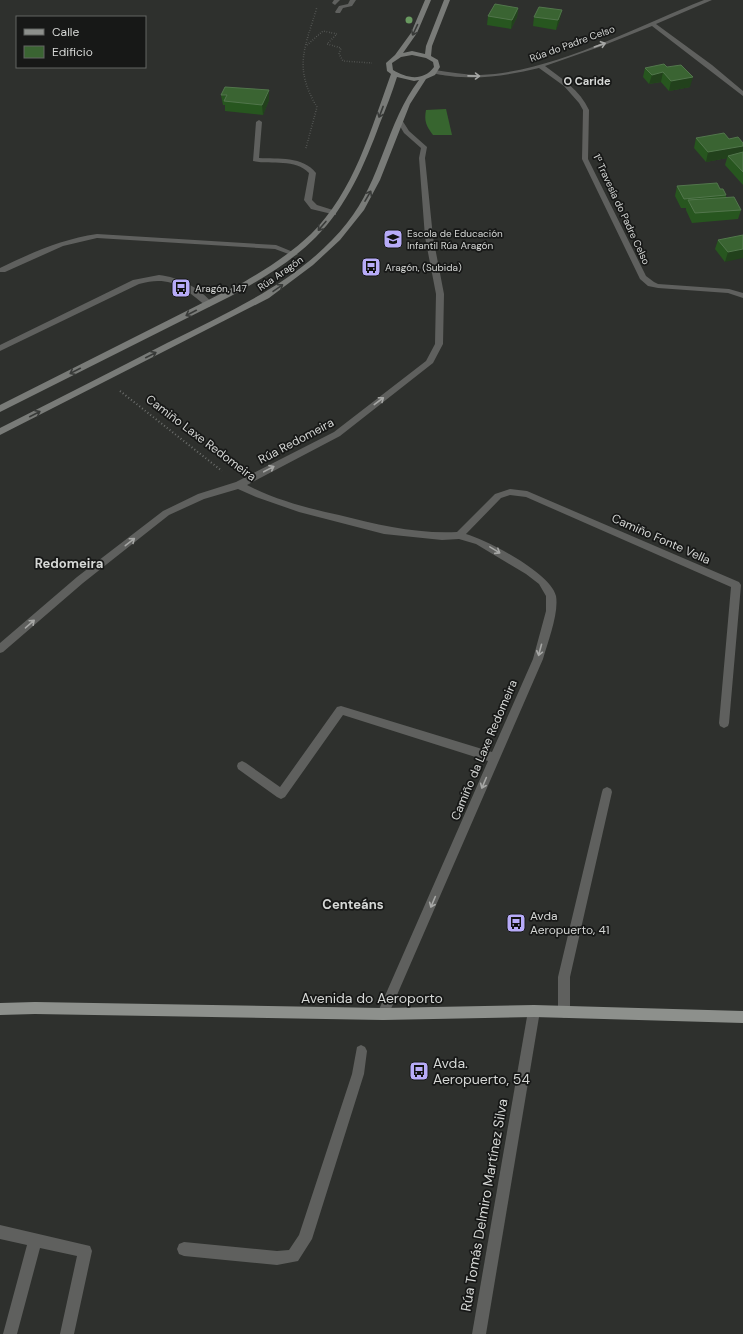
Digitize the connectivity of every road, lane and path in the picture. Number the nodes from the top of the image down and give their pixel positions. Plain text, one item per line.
1 (353, 0) edge
2 (428, 0) edge
3 (447, 0) edge
4 (709, 0) edge
5 (317, 7) dead end
6 (338, 12) dead end
7 (652, 23) junction
8 (306, 46) junction
9 (397, 56) junction
10 (428, 56) junction
11 (354, 62) dead end
12 (540, 66) junction
13 (435, 72) junction
14 (394, 75) junction
15 (424, 78) junction
16 (743, 94) edge
17 (400, 121) junction
18 (259, 122) dead end
19 (301, 164) junction
20 (334, 213) junction
21 (294, 254) junction
22 (2, 270) dead end
23 (743, 296) edge
24 (209, 304) junction
25 (0, 348) edge
26 (118, 390) dead end
27 (0, 409) edge
28 (0, 432) edge
29 (239, 485) junction
30 (459, 535) junction
31 (0, 649) edge
32 (724, 723) dead end
33 (495, 758) junction
34 (242, 766) dead end
35 (607, 792) dead end
36 (0, 1010) edge
37 (534, 1011) junction
38 (564, 1012) junction
39 (383, 1014) junction
40 (743, 1017) edge
41 (361, 1051) dead end
42 (0, 1232) edge
43 (35, 1240) junction
44 (184, 1250) dead end
45 (10, 1334) edge
46 (67, 1334) edge
47 (479, 1334) edge

1 - 6 street
2 -> 9 main road, Rúa Aragón
3 - 10 main road
4 - 7 street, Rúa do Padre Celso
5 - 8 path
12 -> 7 street, Rúa do Padre Celso
7 - 16 street
8 - 11 path
8 - 19 path
9 - 10 main road
9 - 14 main road, Rúa Aragón
10 - 13 main road
13 -> 12 street, Rúa do Padre Celso
12 - 23 street, 1ª Travesía do Padre Celso
13 - 15 main road, Rúa Aragón
14 - 15 main road, Rúa Aragón
14 -> 20 main road, Rúa Aragón
15 - 17 main road, Rúa Aragón
28 -> 17 main road, Rúa Aragón
29 -> 17 street, Rúa Redomeira
18 - 19 street
19 - 20 street
20 -> 21 main road, Rúa Aragón
21 - 22 street, Rúa Aragón
21 - 24 main road, Rúa Aragón
24 - 25 street
24 -> 27 main road, Rúa Aragón
26 - 29 path, Camiño Laxe Redomeira
29 - 30 street, Camiño Laxe Redomeira
31 -> 29 street, Rúa Redomeira
30 - 32 street, Camiño Fonte Vella
30 -> 33 street, Camiño da Laxe Redomeira
33 - 34 street
33 -> 39 street, Camiño da Laxe Redomeira
35 - 38 street
36 - 39 main road, Avenida do Aeroporto
37 - 38 main road, Avenida do Aeroporto
37 - 39 main road, Avenida do Aeroporto
37 - 47 street, Rúa Tomás Delmiro Martínez Silva
38 - 40 main road, Avenida do Aeroporto
41 - 44 street
42 - 43 street
43 - 45 street
43 - 46 street

